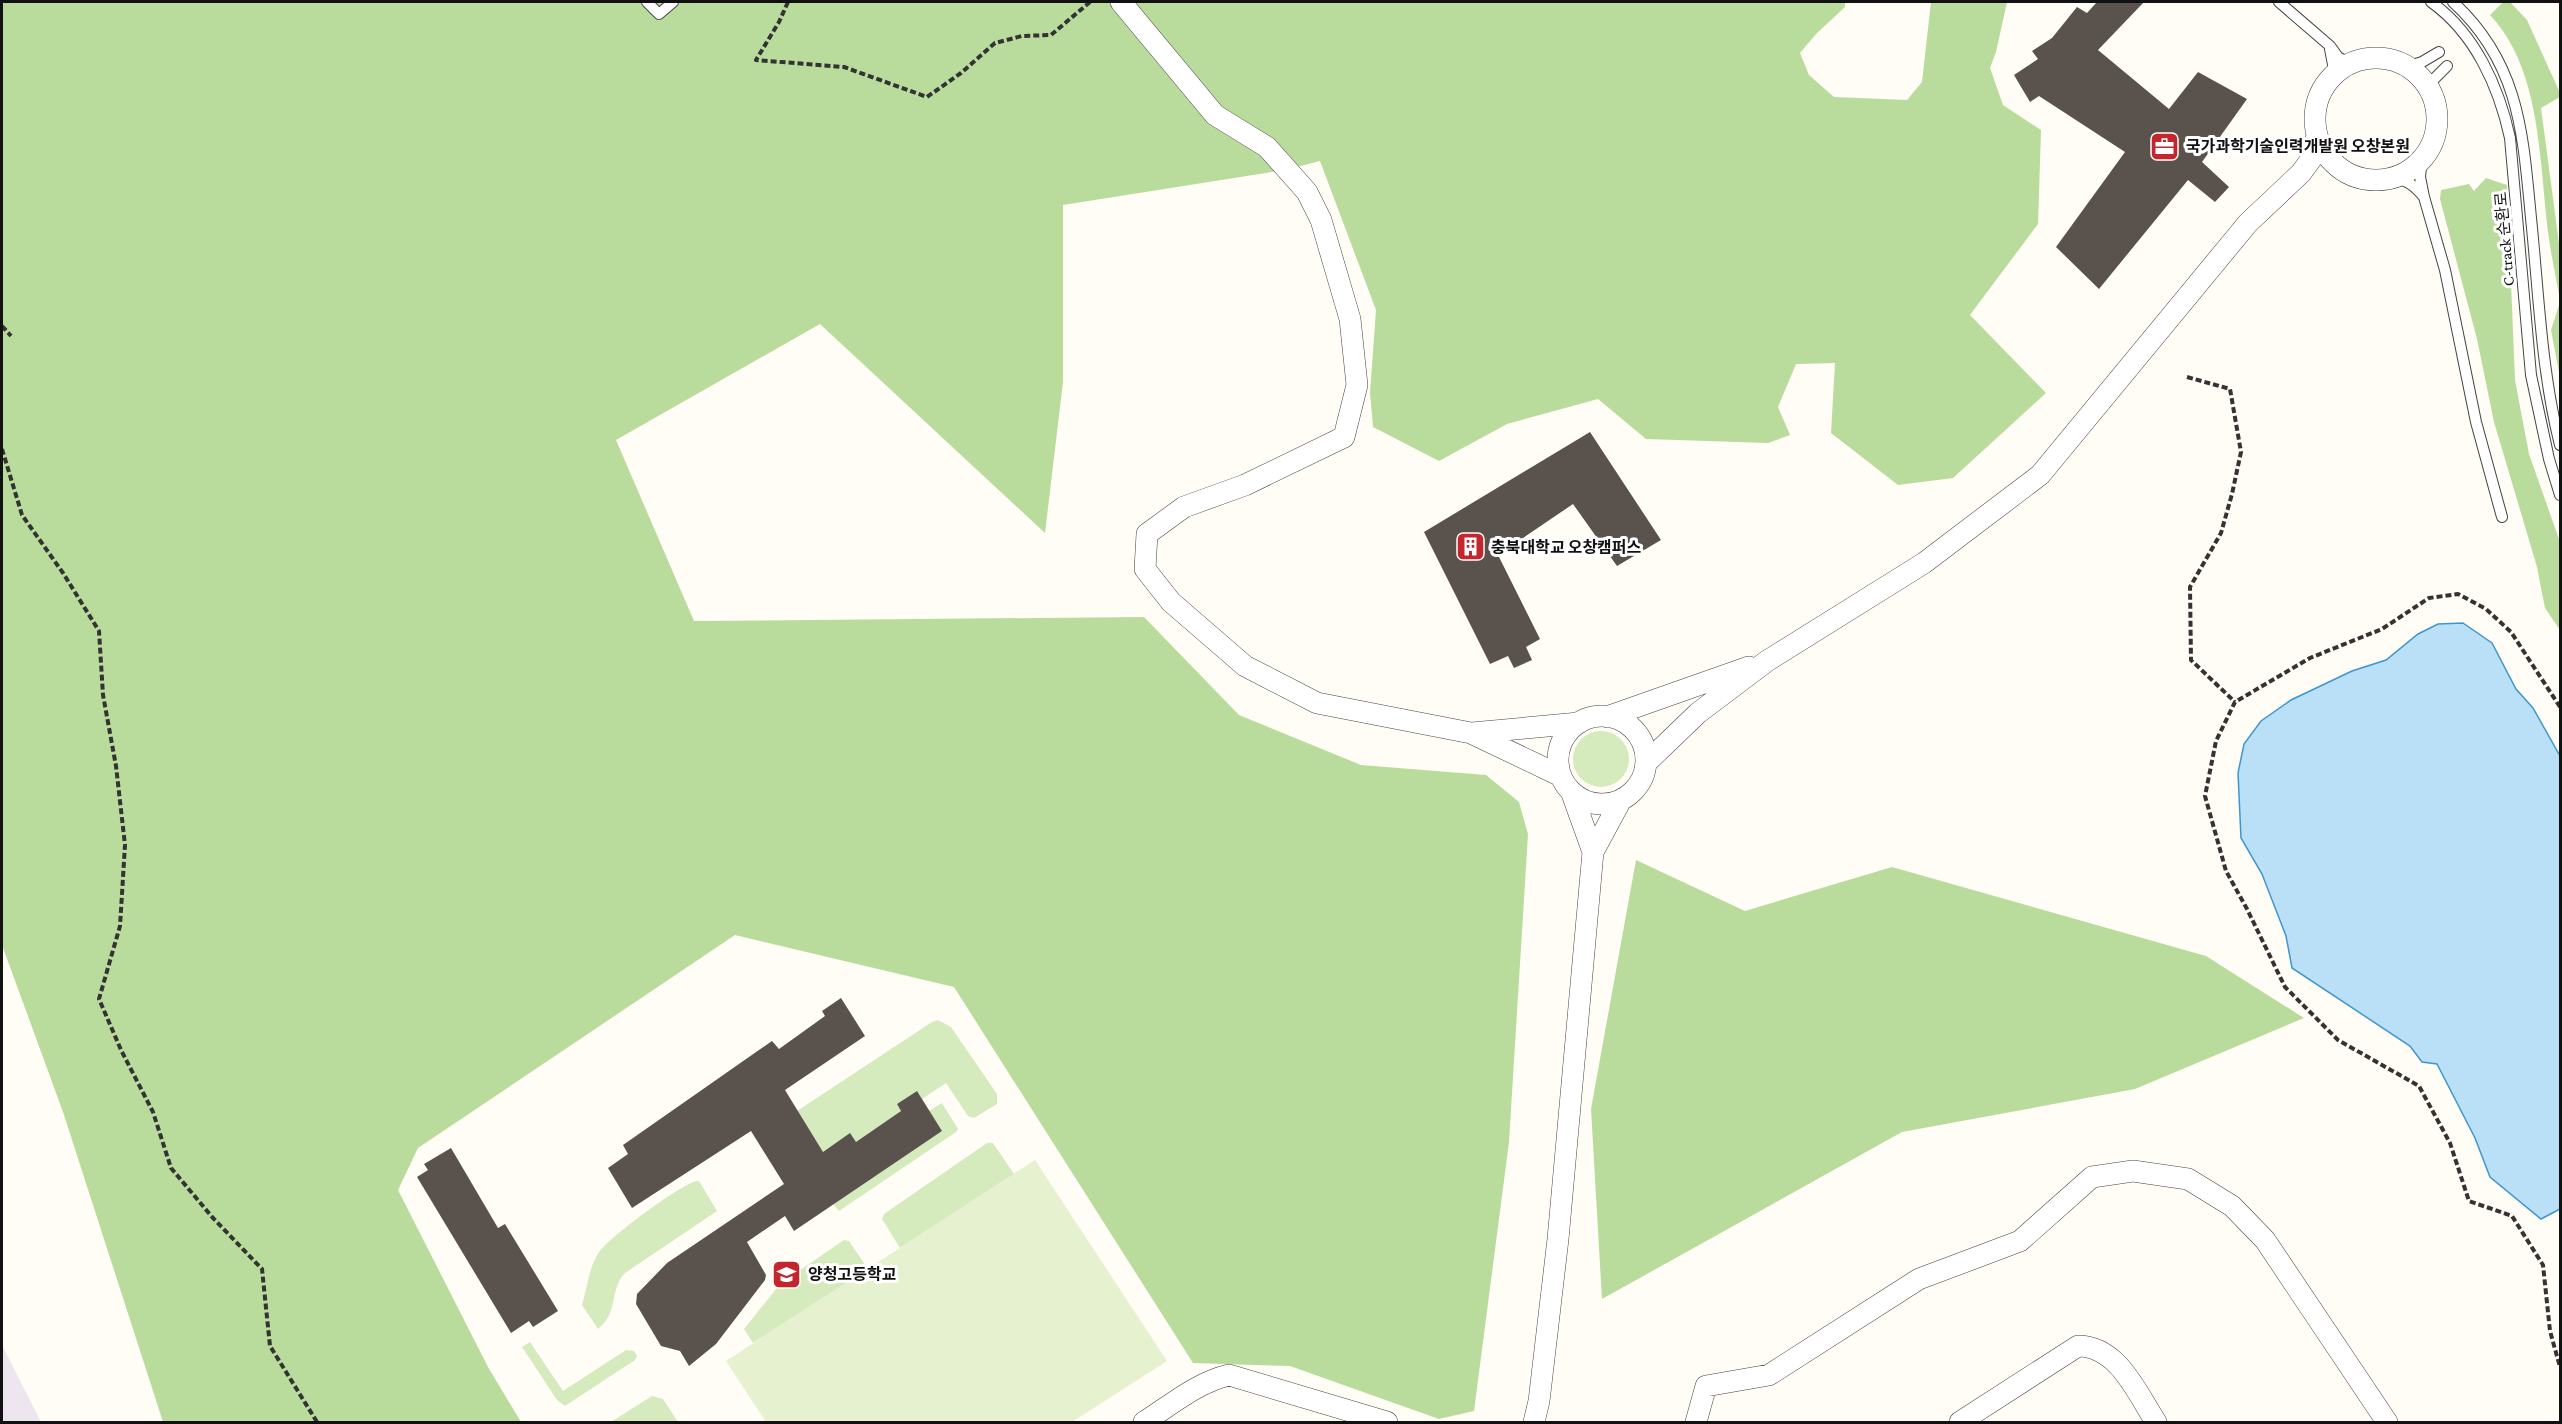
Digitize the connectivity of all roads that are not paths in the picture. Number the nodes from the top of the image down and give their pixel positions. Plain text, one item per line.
1 (647, 2) edge
2 (673, 2) edge
3 (1121, 2) edge
4 (2279, 2) edge
5 (2431, 2) edge
6 (2453, 2) edge
7 (2330, 45) junction
8 (2439, 52) dead end
9 (2360, 61) junction
10 (2447, 66) dead end
11 (2407, 67) junction
12 (2332, 78) junction
13 (2432, 94) junction
14 (2316, 139) junction
15 (2422, 157) junction
16 (2333, 164) junction
17 (2301, 173) junction
18 (2394, 177) junction
19 (2424, 197) junction
20 (2560, 445) edge
21 (2560, 495) edge
22 (2502, 517) dead end
23 (1767, 661) junction
24 (1608, 717) junction
25 (1579, 723) junction
26 (1471, 733) junction
27 (1646, 763) junction
28 (1566, 783) junction
29 (1621, 800) junction
30 (1593, 852) junction
31 (1144, 1422) edge
32 (1387, 1422) edge
33 (1534, 1422) edge
34 (1695, 1422) edge
35 (1960, 1422) edge
36 (2156, 1422) edge
37 (2386, 1422) edge

1 - 2 lane
3 - 26 street
4 - 7 lane
5 - 21 lane, C-track 순환로
6 - 20 lane, C-track 순환로
7 - 9 lane
7 - 12 lane
8 - 11 lane
9 - 11 street
9 - 12 street
10 - 13 lane
11 - 13 street
12 - 14 street
13 - 15 street
14 - 16 street
14 - 17 street
15 - 18 street
15 - 19 lane
16 - 17 street
16 - 18 street
17 - 23 street
18 - 19 lane
19 - 22 lane
23 - 24 street
23 - 27 street
24 - 25 street
24 - 27 street
25 - 26 street
25 - 28 street
26 - 28 street
27 - 29 street
28 - 29 street
28 - 30 street
29 - 30 street
30 - 33 street
31 - 32 street
34 - 37 street
35 - 36 street

